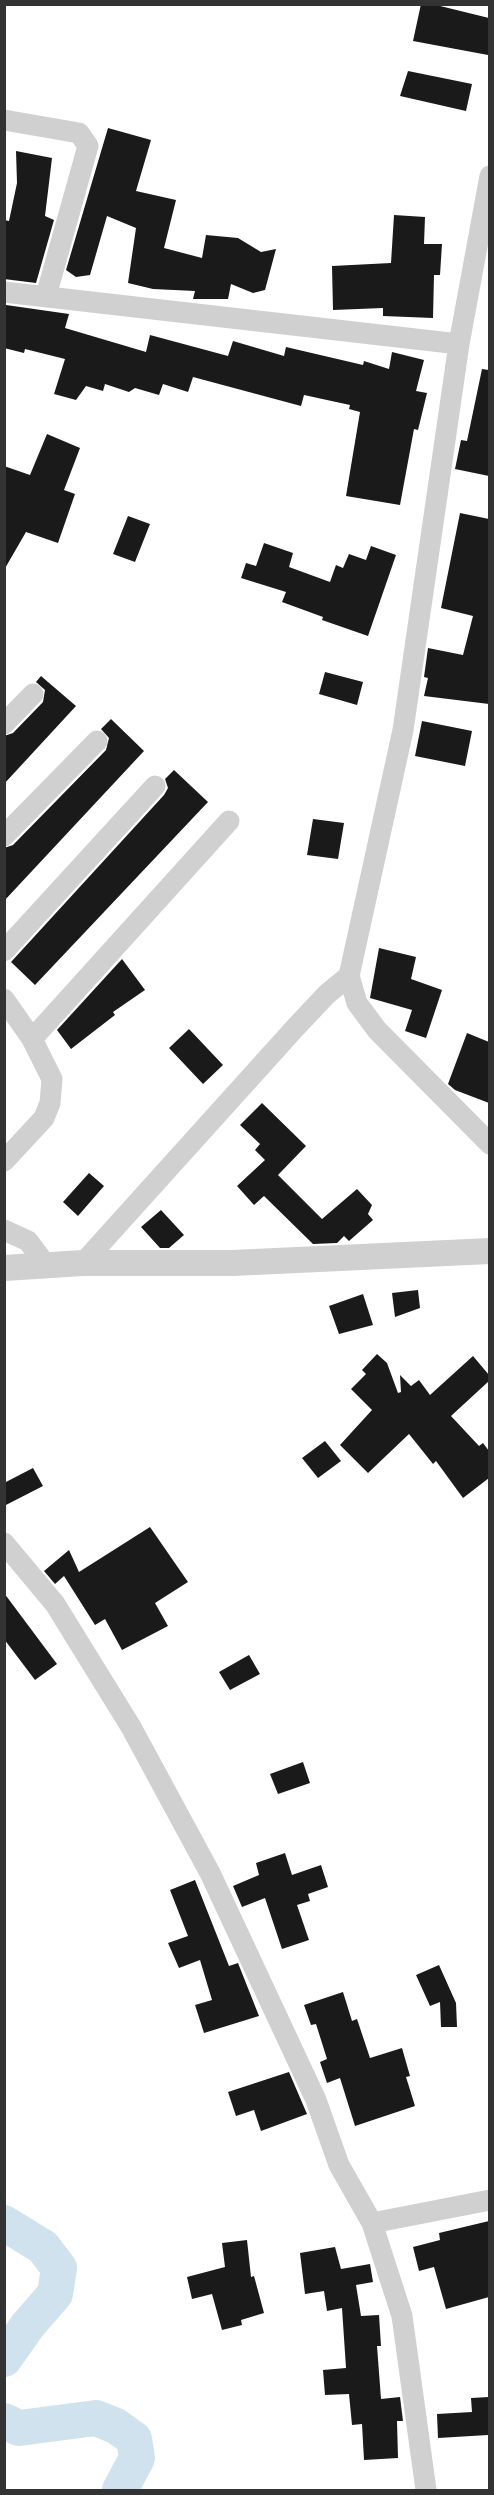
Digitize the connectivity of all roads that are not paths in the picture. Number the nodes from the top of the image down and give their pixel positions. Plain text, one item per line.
1 (4, 120) edge
2 (489, 176) edge
3 (4, 292) edge
4 (46, 296) junction
5 (459, 344) junction
6 (33, 694) dead end
7 (4, 724) edge
8 (98, 741) dead end
9 (156, 786) dead end
10 (229, 821) dead end
11 (4, 836) edge
12 (4, 951) edge
13 (349, 976) junction
14 (4, 999) edge
15 (32, 1040) junction
16 (489, 1144) edge
17 (4, 1161) edge
18 (4, 1230) edge
19 (489, 1251) edge
20 (83, 1263) junction
21 (46, 1265) junction
22 (4, 1268) edge
23 (4, 1543) edge
24 (489, 2200) edge
25 (372, 2223) junction
26 (426, 2490) edge

1 - 4 street
2 - 5 street
3 - 4 street
4 - 5 street
5 - 13 street
6 - 7 street
8 - 11 street
9 - 12 street
10 - 15 street
13 - 16 street
13 - 20 street
14 - 15 street
15 - 17 street
18 - 21 street
19 - 20 street
20 - 21 street
21 - 22 street
23 - 25 street
24 - 25 street
25 - 26 street

